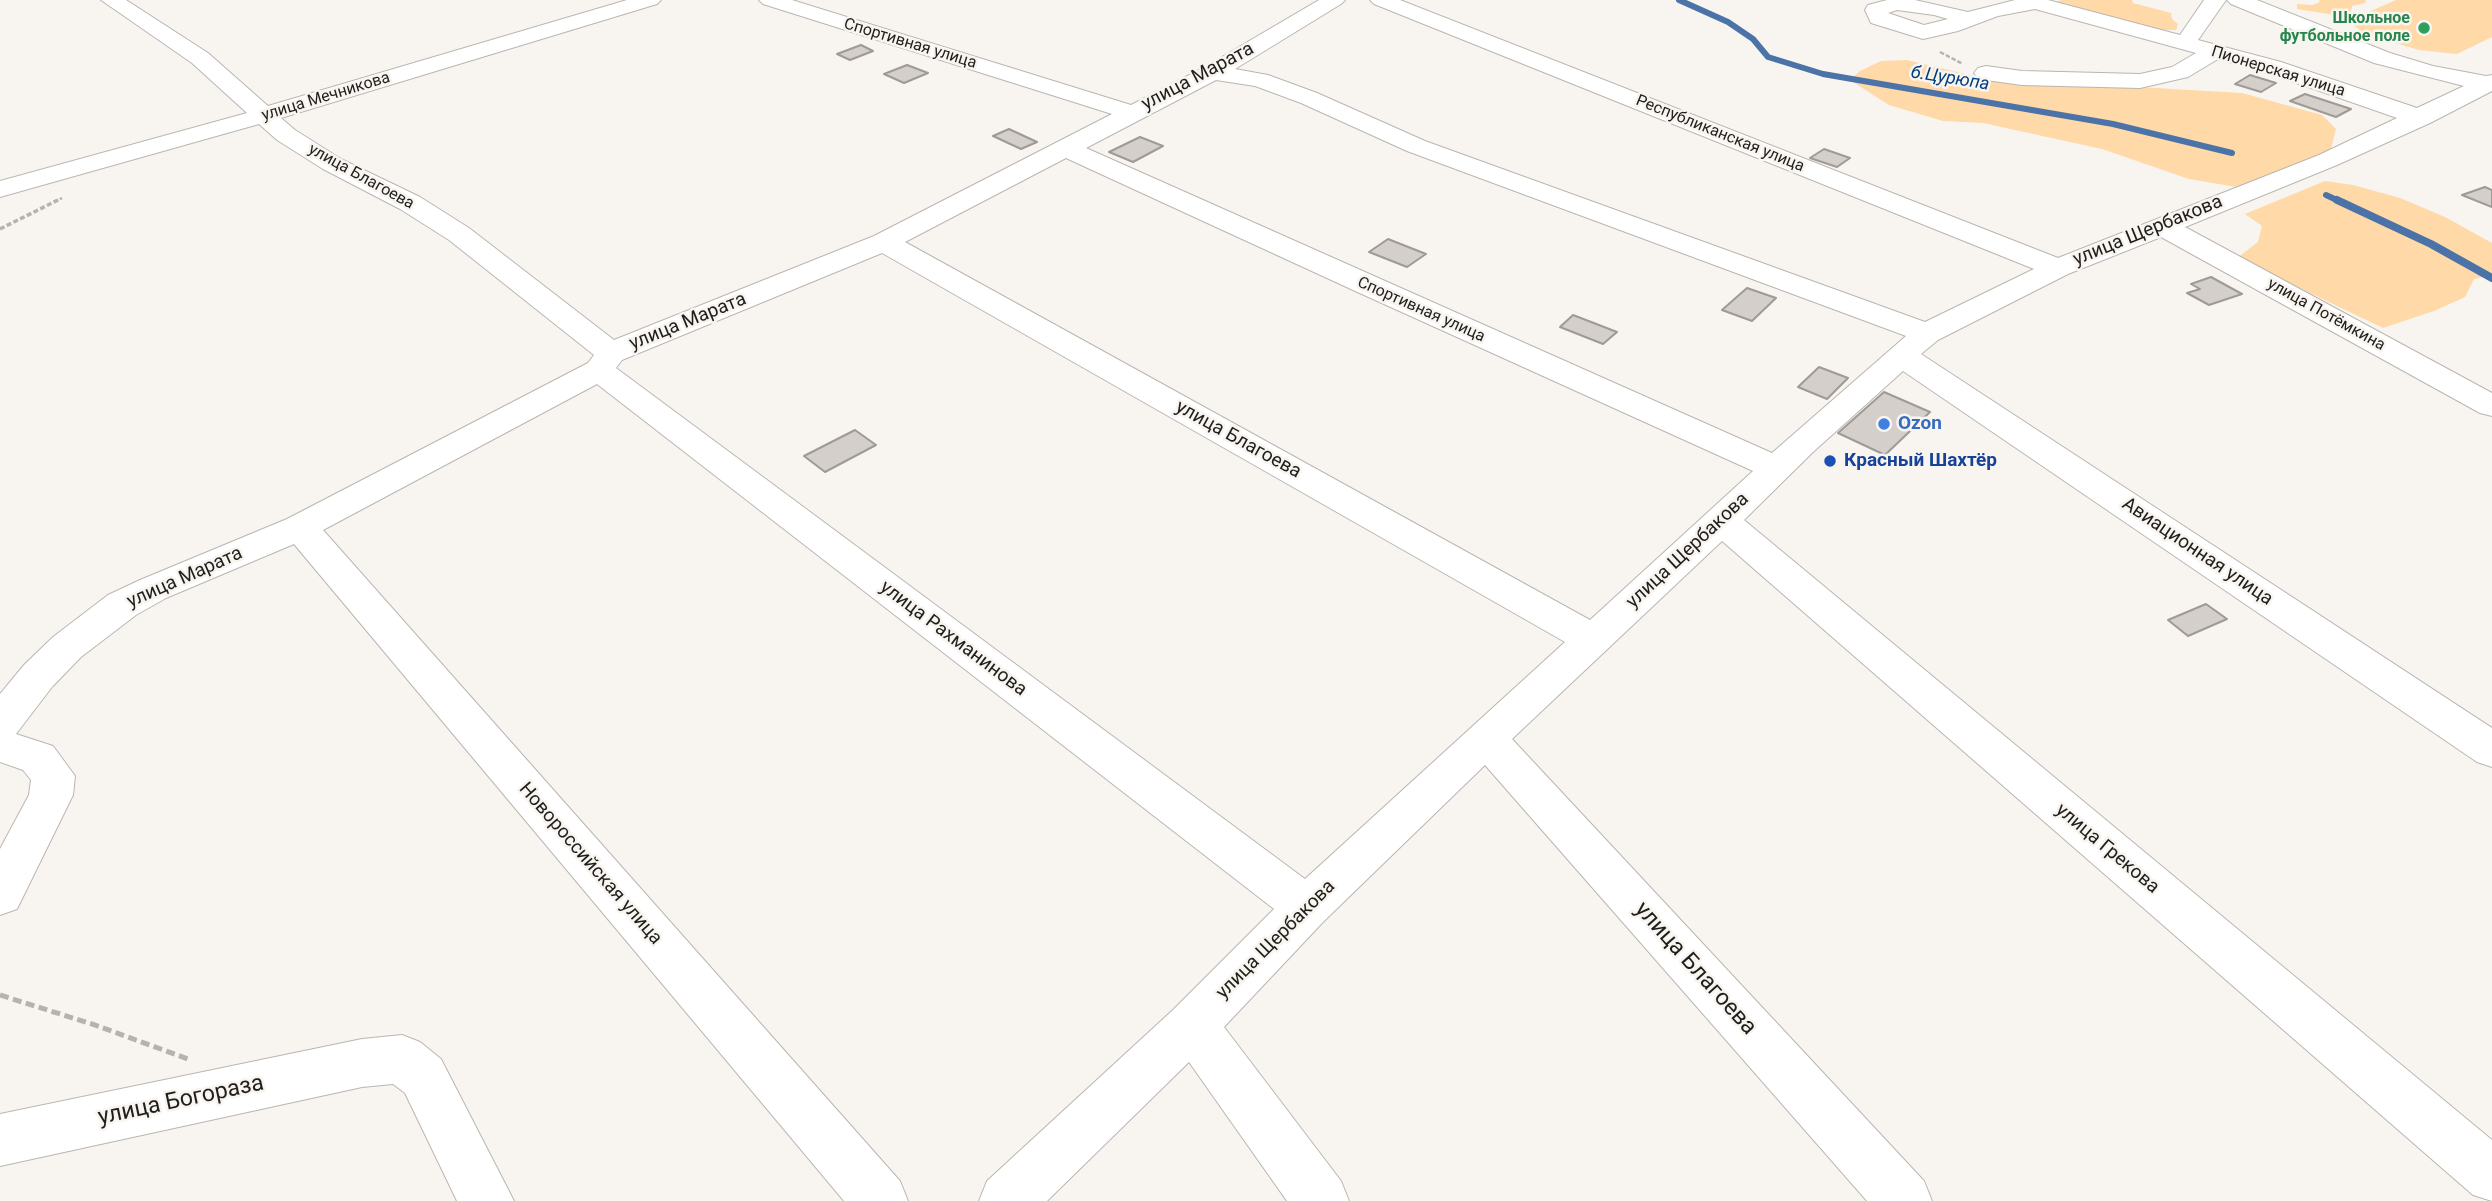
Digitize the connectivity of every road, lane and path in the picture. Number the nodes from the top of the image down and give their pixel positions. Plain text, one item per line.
1 (112, 0) edge
2 (650, 0) edge
3 (770, 0) edge
4 (1334, 0) edge
5 (1381, 0) edge
6 (2215, 0) edge
7 (2238, 0) edge
8 (2039, 1) edge
9 (1969, 19) junction
10 (1923, 32) junction
11 (2185, 43) junction
12 (2213, 52) junction
13 (1213, 72) junction
14 (1986, 73) joint
15 (2484, 93) edge
16 (1130, 112) junction
17 (265, 115) junction
18 (2421, 118) junction
19 (1068, 149) junction
20 (0, 189) edge
21 (2160, 225) junction
22 (884, 242) junction
23 (2058, 268) junction
24 (1914, 344) junction
25 (605, 362) junction
26 (2492, 406) edge
27 (1776, 468) junction
28 (1722, 521) junction
29 (300, 527) junction
30 (1592, 639) junction
31 (0, 724) edge
32 (1486, 738) junction
33 (0, 746) edge
34 (2492, 750) edge
35 (0, 895) edge
36 (1307, 907) junction
37 (0, 995) edge
38 (1192, 1025) junction
39 (196, 1062) dead end
40 (0, 1140) edge
41 (2492, 1176) edge
42 (486, 1201) edge
43 (880, 1201) edge
44 (1007, 1201) edge
45 (1321, 1201) edge
46 (1904, 1201) edge

1 - 17 street, улица Благоева
2 - 17 street, улица Мечникова
3 - 16 street, Спортивная улица
4 - 13 street, улица Марата
5 - 23 street, Республиканская улица
6 - 11 street, Пионерская улица
7 - 15 street
8 - 9 street
8 - 11 street
9 - 10 street
9 - 10 street
10 - 14 path
11 - 12 street, Пионерская улица
12 - 14 street
12 - 18 street, Пионерская улица
13 - 16 street, улица Марата
13 - 24 street
15 - 18 street, улица Щербакова
16 - 19 street, улица Марата
17 - 20 street, улица Мечникова
17 - 25 street, улица Благоева
18 - 21 street, улица Щербакова
19 - 22 street, улица Марата
19 - 27 street, Спортивная улица
21 - 23 street, улица Щербакова
21 - 26 street, улица Потёмкина
22 - 25 street, улица Марата
22 - 30 street, улица Благоева
23 - 24 street, улица Щербакова
24 - 27 street, улица Щербакова
24 - 34 street, Авиационная улица
25 - 29 street, улица Марата
25 - 36 street, улица Рахманинова
27 - 28 street, улица Щербакова
28 - 30 street, улица Щербакова
28 - 41 street, улица Грекова
29 - 31 street, улица Марата
29 - 43 street, Новороссийская улица
30 - 32 street, улица Щербакова
32 - 36 street, улица Щербакова
32 - 46 street, улица Благоева
33 - 35 street
36 - 38 street, улица Щербакова
37 - 39 path
38 - 44 street, улица Щербакова
38 - 45 street
40 - 42 street, улица Богораза

